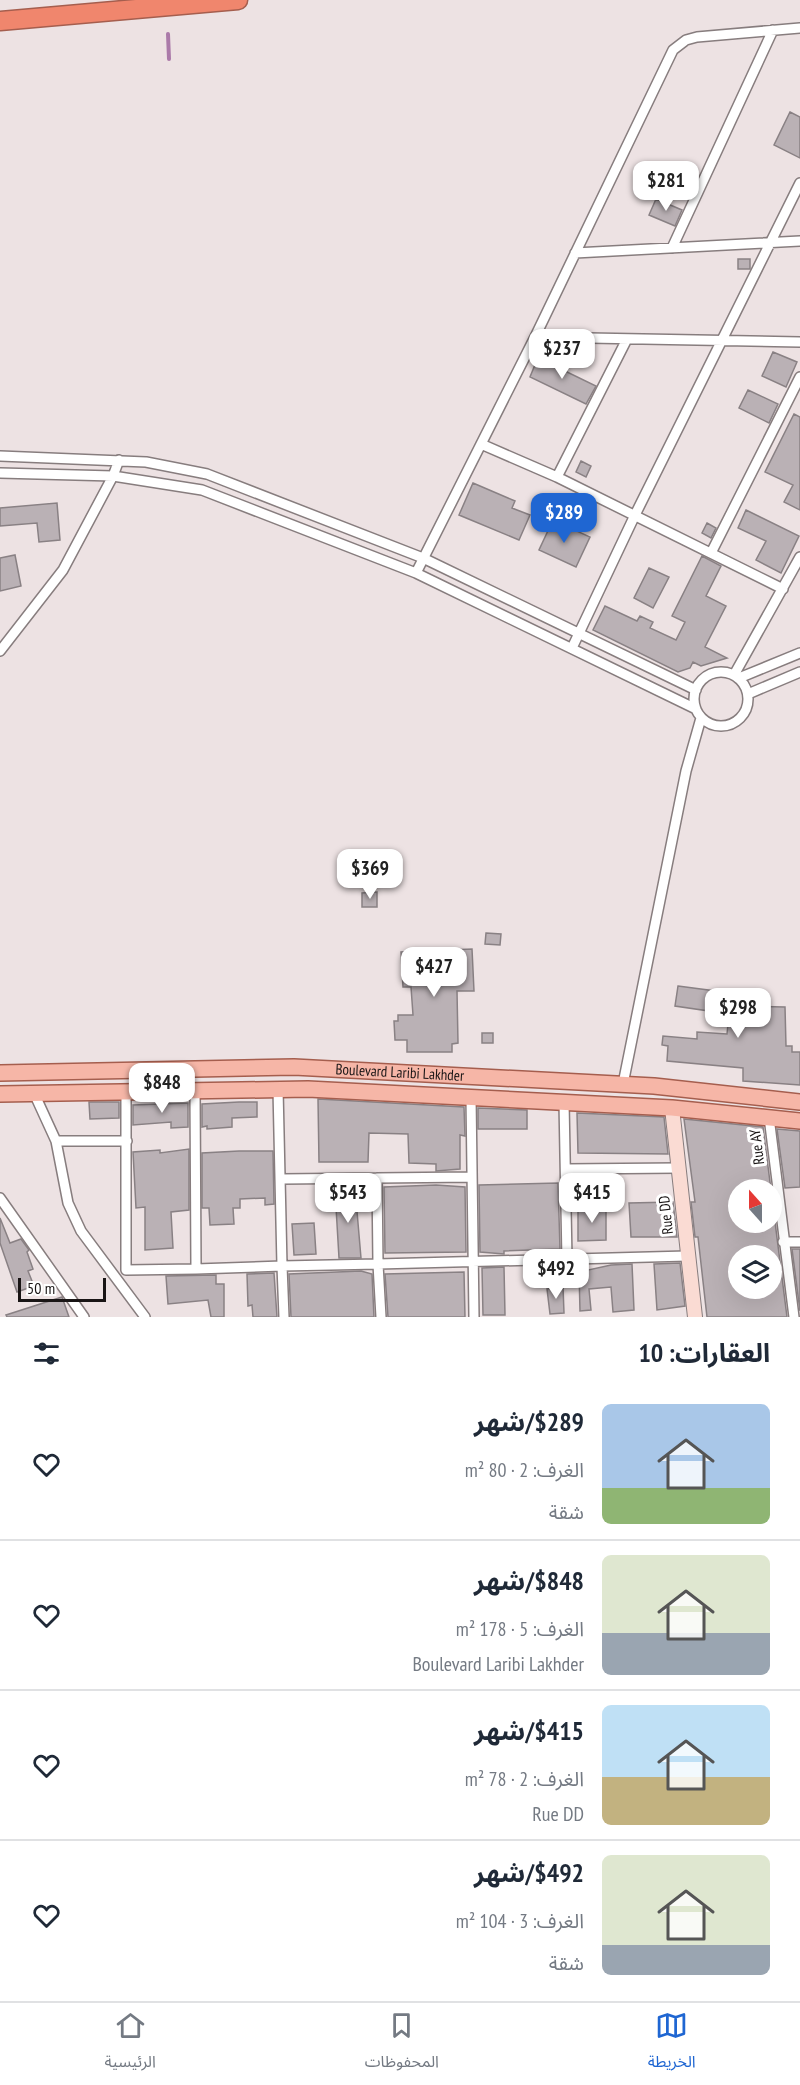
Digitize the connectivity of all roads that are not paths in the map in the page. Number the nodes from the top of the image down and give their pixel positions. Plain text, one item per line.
1 (238, 0) edge
2 (0, 21) edge
3 (800, 28) edge
4 (773, 30) junction
5 (800, 183) edge
6 (800, 241) edge
7 (771, 242) junction
8 (672, 248) junction
9 (574, 254) junction
10 (535, 337) junction
11 (627, 339) junction
12 (723, 341) junction
13 (800, 342) edge
14 (800, 377) edge
15 (482, 444) junction
16 (0, 456) edge
17 (119, 460) junction
18 (0, 472) edge
19 (113, 476) junction
20 (557, 477) junction
21 (635, 515) junction
22 (711, 553) junction
23 (800, 557) edge
24 (423, 558) junction
25 (416, 573) junction
26 (783, 589) junction
27 (580, 632) junction
28 (572, 648) junction
29 (0, 651) edge
30 (800, 652) edge
31 (800, 672) edge
32 (737, 677) junction
33 (696, 690) junction
34 (748, 694) junction
35 (698, 714) junction
36 (0, 1073) edge
37 (623, 1084) junction
38 (672, 1088) junction
39 (278, 1089) junction
40 (195, 1090) junction
41 (126, 1091) junction
42 (34, 1093) junction
43 (0, 1094) edge
44 (471, 1097) junction
45 (564, 1102) junction
46 (800, 1102) edge
47 (672, 1108) junction
48 (769, 1117) junction
49 (800, 1121) edge
50 (56, 1141) junction
51 (127, 1142) junction
52 (678, 1168) junction
53 (567, 1169) junction
54 (472, 1177) junction
55 (377, 1178) junction
56 (282, 1179) junction
57 (0, 1198) edge
58 (10, 1212) junction
59 (0, 1215) edge
60 (783, 1242) junction
61 (800, 1242) edge
62 (687, 1256) junction
63 (567, 1260) junction
64 (474, 1262) junction
65 (378, 1264) junction
66 (282, 1266) junction
67 (196, 1269) junction
68 (84, 1317) edge
69 (145, 1317) edge
70 (284, 1317) edge
71 (381, 1317) edge
72 (474, 1317) edge
73 (695, 1317) edge
74 (794, 1317) edge

1 - 2 highway
3 - 4 street
4 - 8 street
4 - 9 street
5 - 7 street
6 - 7 street
7 - 8 street
7 - 12 street
8 - 9 street
9 - 10 street
10 - 11 street
10 - 15 street
11 - 12 street
11 - 20 street
12 - 13 street
12 - 21 street
14 - 22 street
15 - 20 street
15 - 24 street
16 - 17 street
17 - 19 street
17 - 24 street
18 - 19 street
19 - 25 street
19 - 29 street
20 - 21 street
21 - 22 street
21 - 27 street
22 - 26 street
23 - 26 street
24 - 25 street
24 - 27 street
25 - 28 street
26 - 32 street
27 - 28 street
27 - 33 street
28 - 35 street
30 - 32 street
31 - 34 street
32 - 33 street
32 - 34 street
33 - 35 street
34 - 35 street
35 - 37 street
36 - 37 main road, Boulevard Laribi Lakhder
37 - 38 main road, Boulevard Laribi Lakhder
38 - 46 main road, Boulevard Laribi Lakhder
38 - 47 main road
39 - 40 main road, Boulevard Laribi Lakhder
39 - 44 main road, Boulevard Laribi Lakhder
39 - 56 street
40 - 41 main road, Boulevard Laribi Lakhder
40 - 67 street
41 - 42 main road, Boulevard Laribi Lakhder
41 - 51 street
42 - 43 main road, Boulevard Laribi Lakhder
42 - 50 street
44 - 45 main road, Boulevard Laribi Lakhder
44 - 54 street
45 - 47 main road, Boulevard Laribi Lakhder
45 - 53 street
47 - 48 main road, Boulevard Laribi Lakhder
47 - 52 street, Rue DD
48 - 49 main road, Boulevard Laribi Lakhder
48 - 60 street, Rue AY
50 - 51 street
50 - 69 street
51 - 67 street
52 - 53 street
52 - 62 street, Rue DD
53 - 63 street
54 - 55 street
54 - 64 street
55 - 56 street
55 - 65 street
56 - 66 street
57 - 58 street
58 - 59 street
58 - 68 street
60 - 61 street
60 - 74 street, Rue AY
62 - 63 street
62 - 73 street, Rue DD
63 - 64 street
64 - 65 street
64 - 72 street
65 - 66 street
65 - 71 street
66 - 67 street
66 - 70 street

